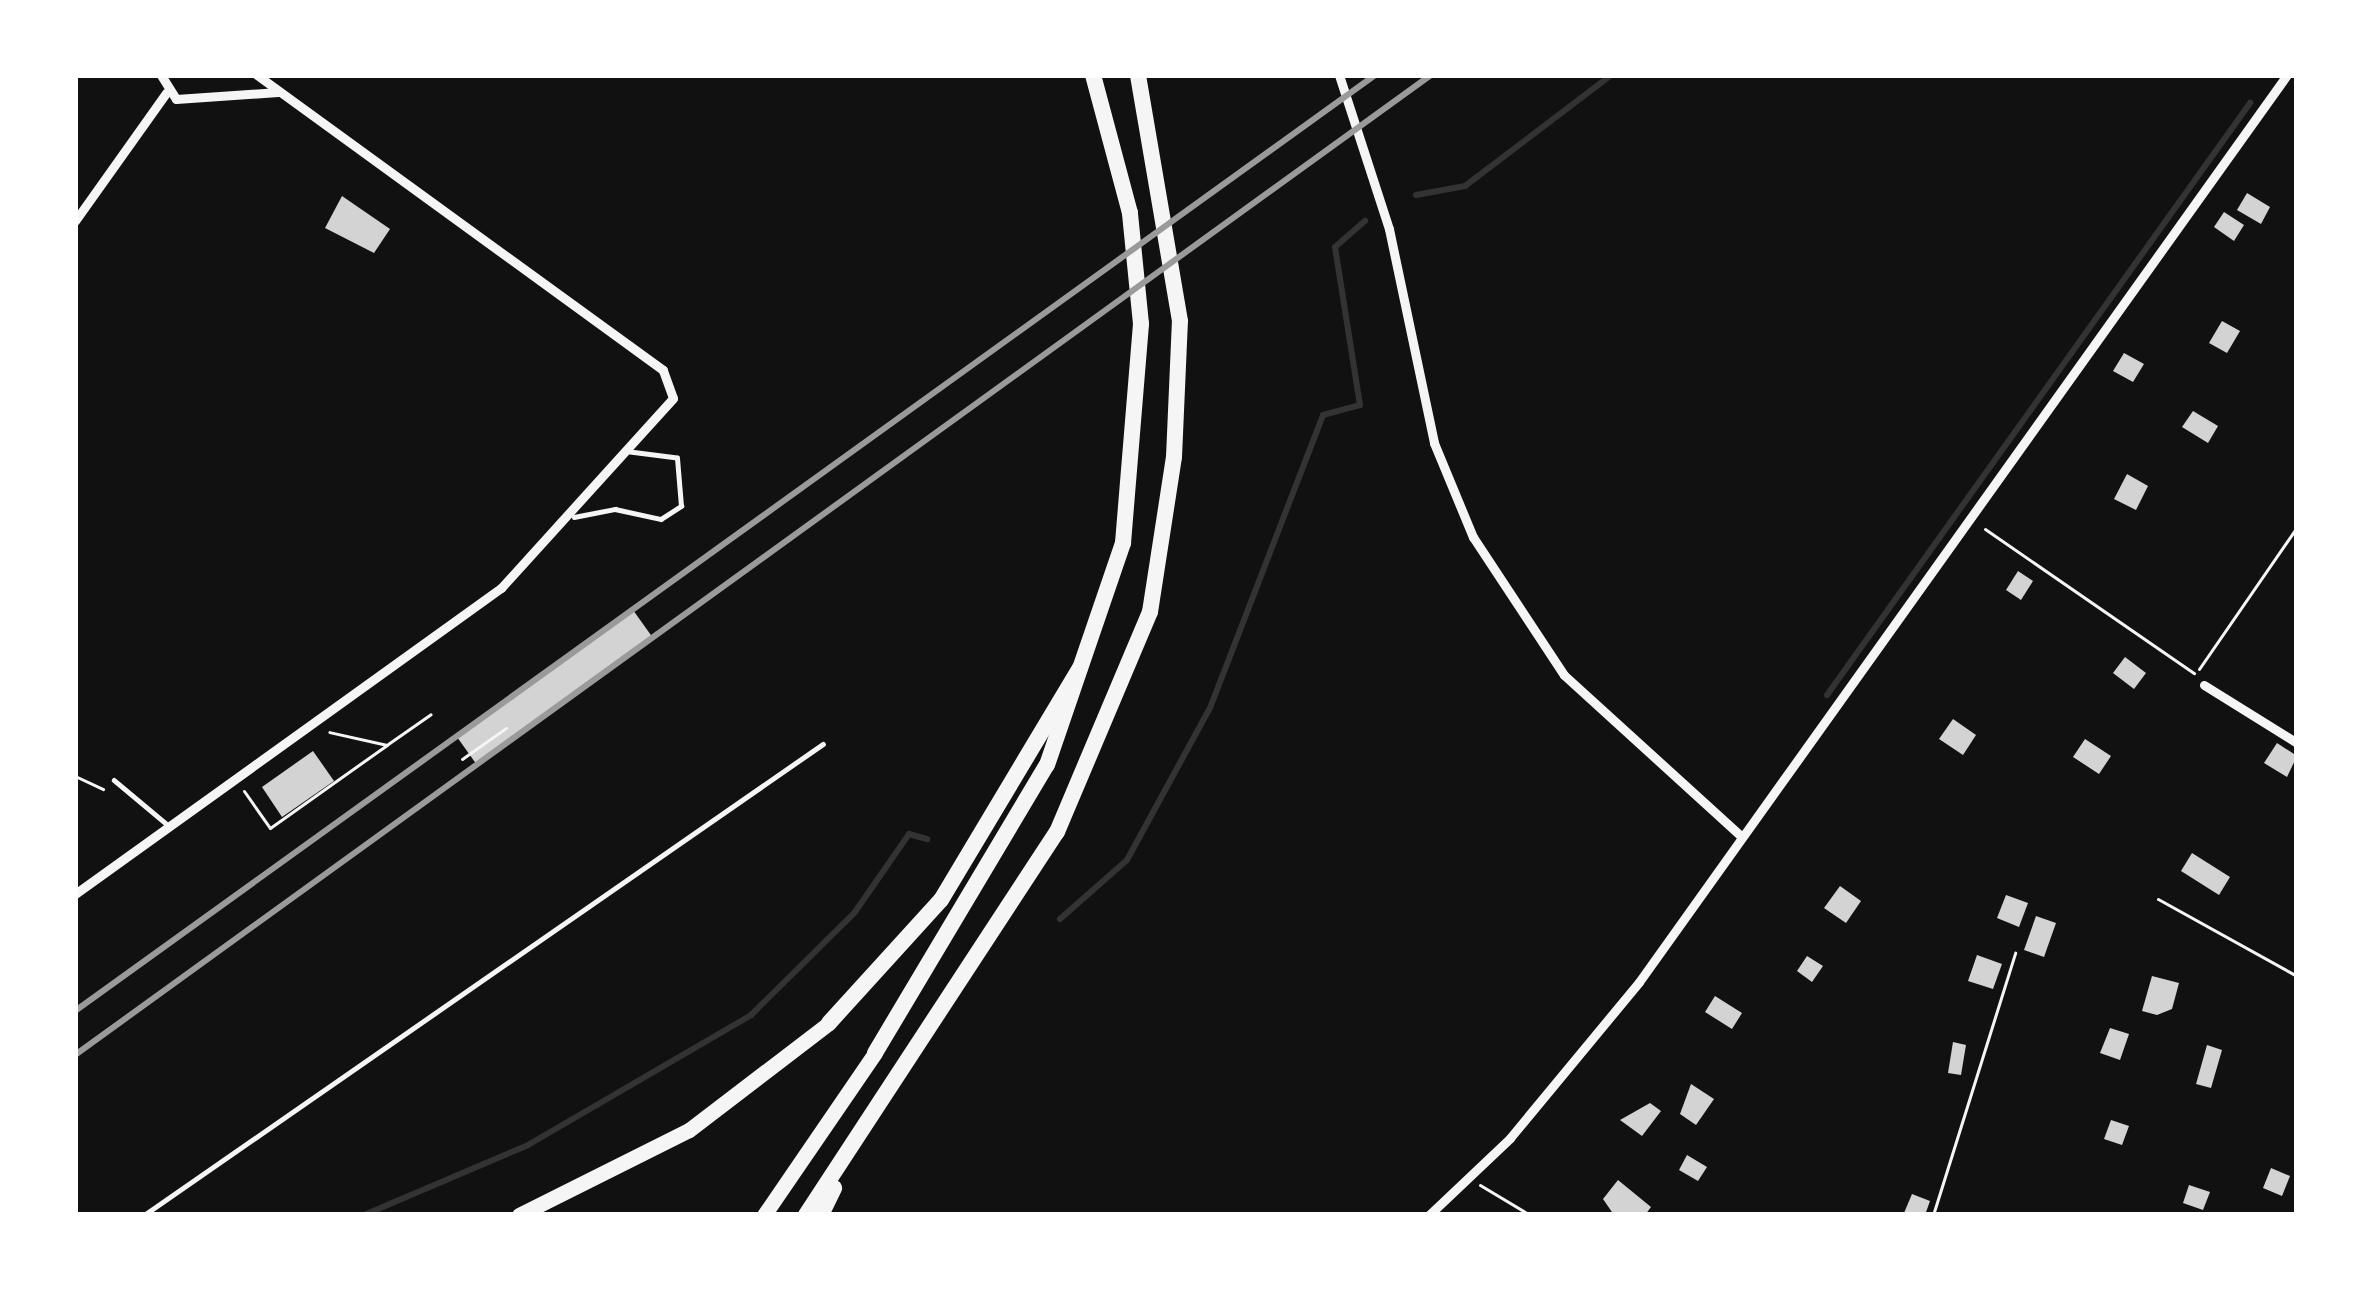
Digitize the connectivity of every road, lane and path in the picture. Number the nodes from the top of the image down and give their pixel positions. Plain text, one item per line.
1 (161, 75) edge
2 (257, 75) edge
3 (1138, 75) edge
4 (1339, 75) edge
5 (2287, 75) edge
6 (1094, 77) edge
7 (279, 92) junction
8 (166, 93) junction
9 (75, 220) edge
10 (630, 452) junction
11 (574, 517) junction
12 (1976, 523) junction
13 (2297, 527) edge
14 (1101, 631) junction
15 (2196, 674) junction
16 (2204, 685) joint
17 (430, 714) dead end
18 (310, 727) junction
19 (506, 728) dead end
20 (2297, 743) edge
21 (823, 744) dead end
22 (387, 745) junction
23 (462, 759) dead end
24 (75, 776) edge
25 (113, 779) joint
26 (236, 780) junction
27 (171, 827) junction
28 (1742, 836) junction
29 (75, 894) edge
30 (2158, 899) dead end
31 (2015, 953) dead end
32 (2297, 976) edge
33 (829, 1023) joint
34 (875, 1053) joint
35 (854, 1144) junction
36 (1468, 1178) junction
37 (144, 1215) edge
38 (519, 1215) edge
39 (764, 1215) edge
40 (806, 1215) edge
41 (821, 1215) edge
42 (1429, 1215) edge
43 (1530, 1215) edge
44 (1933, 1215) edge

1 - 8 street
2 - 7 street
3 - 35 highway
4 - 28 street
5 - 12 street
6 - 14 highway
7 - 8 street
7 - 10 street
8 - 9 street
10 - 11 street
10 - 11 lane
11 - 18 street
12 - 15 path
12 - 28 street
13 - 15 path
14 - 33 highway
14 - 34 highway
15 - 16 path
16 - 20 street
17 - 22 path
18 - 22 path
18 - 26 street
19 - 23 path
21 - 37 lane
22 - 26 path
24 - 25 path
25 - 27 lane
26 - 27 street
27 - 29 street
28 - 36 street
30 - 32 path
31 - 44 path
33 - 38 highway
34 - 39 highway
35 - 40 highway
35 - 41 highway
36 - 42 street
36 - 43 path

